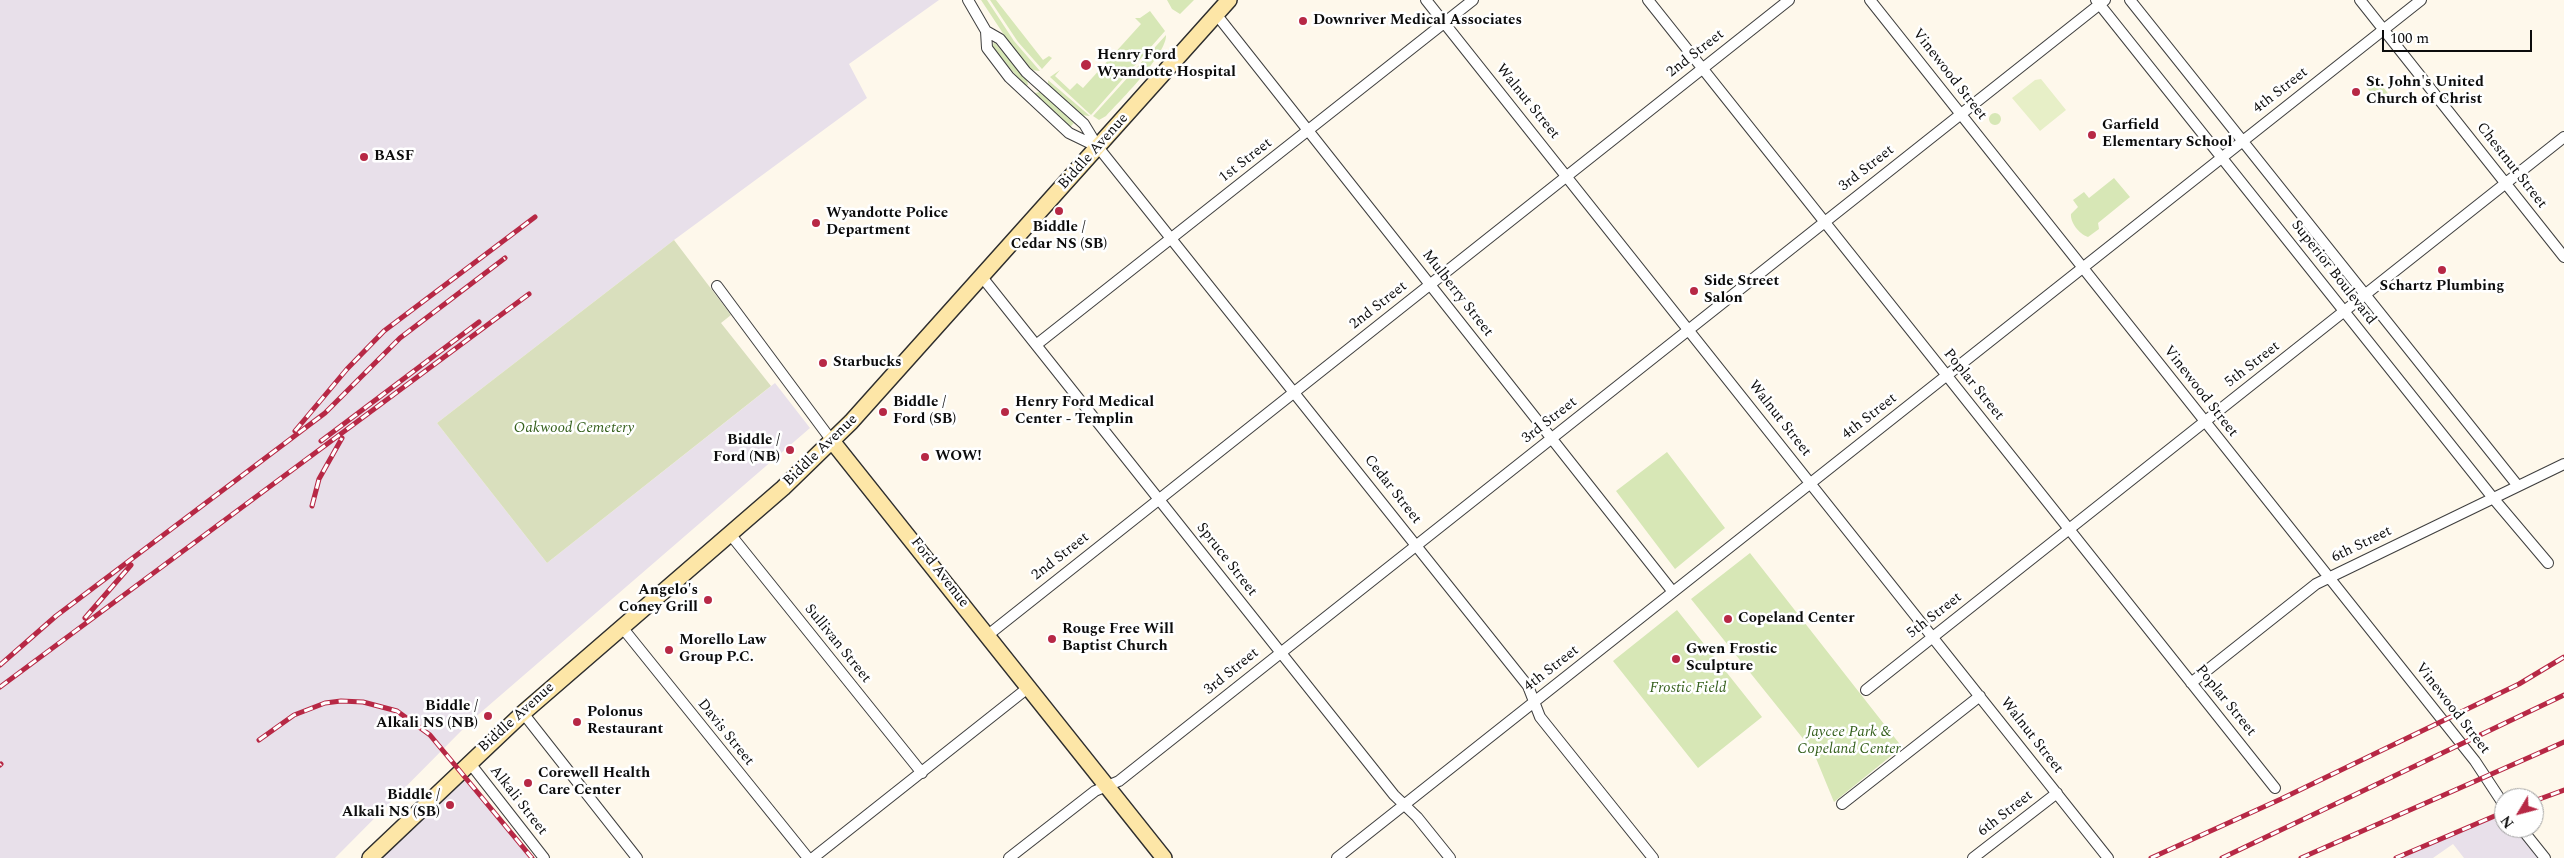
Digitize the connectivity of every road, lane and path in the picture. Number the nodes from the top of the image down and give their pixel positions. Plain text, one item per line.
1 (968, 0) edge
2 (1229, 0) edge
3 (1426, 0) edge
4 (1473, 0) edge
5 (1648, 0) edge
6 (1789, 0) edge
7 (1870, 0) edge
8 (2130, 0) edge
9 (2360, 0) edge
10 (2421, 0) edge
11 (2100, 1) edge
12 (1216, 14) junction
13 (1444, 23) junction
14 (2384, 30) junction
15 (986, 31) junction
16 (1702, 69) junction
17 (1961, 114) junction
18 (1308, 131) junction
19 (2564, 137) edge
20 (2243, 141) junction
21 (1098, 146) junction
22 (2222, 158) junction
23 (1566, 176) junction
24 (2506, 183) junction
25 (1824, 222) junction
26 (1172, 238) junction
27 (2564, 257) edge
28 (2083, 268) junction
29 (982, 277) junction
30 (1430, 284) junction
31 (717, 286) dead end
32 (2366, 294) junction
33 (2344, 311) junction
34 (1689, 330) junction
35 (1036, 345) junction
36 (1946, 376) junction
37 (1294, 392) junction
38 (2205, 422) junction
39 (1552, 438) junction
40 (832, 440) junction
41 (2564, 464) edge
42 (1811, 483) junction
43 (2518, 486) junction
44 (2493, 498) junction
45 (1159, 499) junction
46 (2069, 529) junction
47 (730, 534) junction
48 (1417, 546) junction
49 (2548, 563) dead end
50 (2329, 578) junction
51 (1674, 592) junction
52 (621, 626) junction
53 (988, 635) junction
54 (1933, 637) junction
55 (1280, 653) junction
56 (2191, 683) junction
57 (1029, 687) junction
58 (1866, 690) dead end
59 (1980, 696) junction
60 (1534, 702) junction
61 (523, 713) junction
62 (468, 762) junction
63 (922, 772) junction
64 (1107, 786) junction
65 (2275, 788) dead end
66 (2494, 790) edge
67 (2057, 792) junction
68 (1842, 804) dead end
69 (1404, 805) junction
70 (2528, 838) edge
71 (2542, 857) edge
72 (370, 858) edge
73 (544, 858) edge
74 (637, 858) edge
75 (808, 858) edge
76 (813, 858) edge
77 (1008, 858) edge
78 (1164, 858) edge
79 (1338, 858) edge
80 (1450, 858) edge
81 (1653, 858) edge
82 (1973, 858) edge
83 (2108, 858) edge

1 - 15 street
2 - 12 main road, Biddle Avenue
3 - 13 street, Walnut Street
4 - 13 street, 1st Street
5 - 16 street, Poplar Street
6 - 16 street, 2nd Street
7 - 17 street, Vinewood Street
8 - 20 street, Superior Boulevard
9 - 14 street, Chestnut Street
10 - 14 street, 4th Street
11 - 17 street, 3rd Street
11 - 22 street, Superior Boulevard
12 - 18 street, Mulberry Street
12 - 21 main road, Biddle Avenue
13 - 18 street, 1st Street
13 - 23 street, Walnut Street
14 - 20 street, 4th Street
14 - 24 street, Chestnut Street
15 - 21 street, Cedar Street
15 - 21 street
16 - 23 street, 2nd Street
16 - 25 street, Poplar Street
17 - 25 street, 3rd Street
17 - 28 street, Vinewood Street
18 - 26 street, 1st Street
18 - 30 street, Mulberry Street
19 - 24 street, 5th Street
20 - 22 street, 4th Street
20 - 32 street, Superior Boulevard
21 - 26 street, Cedar Street
21 - 29 main road, Biddle Avenue
22 - 28 street, 4th Street
22 - 33 street, Superior Boulevard
23 - 30 street, 2nd Street
23 - 34 street, Walnut Street
24 - 27 street, Chestnut Street
24 - 32 street, 5th Street
25 - 34 street, 3rd Street
25 - 36 street, Poplar Street
26 - 35 street, 1st Street
26 - 37 street, Cedar Street
28 - 36 street, 4th Street
28 - 38 street, Vinewood Street
29 - 35 street, Spruce Street
29 - 40 main road, Biddle Avenue
30 - 37 street, 2nd Street
30 - 39 street, Mulberry Street
31 - 40 street, Ford Avenue
32 - 33 street, 5th Street
32 - 43 street, Superior Boulevard
33 - 38 street, 5th Street
33 - 44 street, Superior Boulevard
34 - 39 street, 3rd Street
34 - 42 street, Walnut Street
35 - 45 street, Spruce Street
36 - 42 street, 4th Street
36 - 46 street, Poplar Street
37 - 45 street, 2nd Street
37 - 48 street, Cedar Street
38 - 46 street, 5th Street
38 - 50 street, Vinewood Street
39 - 48 street, 3rd Street
39 - 51 street, Mulberry Street
40 - 47 main road, Biddle Avenue
40 - 53 main road, Ford Avenue
41 - 43 street, 6th Street
42 - 51 street, 4th Street
42 - 54 street, Walnut Street
43 - 44 street, 6th Street
44 - 49 street, Superior Boulevard
44 - 50 street, 6th Street
45 - 53 street, 2nd Street
45 - 55 street, Spruce Street
46 - 54 street, 5th Street
46 - 56 street, Poplar Street
47 - 52 main road, Biddle Avenue
47 - 63 street, Sullivan Street
48 - 55 street, 3rd Street
48 - 60 street, Cedar Street
50 - 56 street, 6th Street
50 - 66 street, Vinewood Street
51 - 60 street, 4th Street
52 - 61 main road, Biddle Avenue
52 - 75 street, Davis Street
53 - 57 main road, Ford Avenue
54 - 58 street, 5th Street
54 - 59 street, Walnut Street
55 - 64 street, 3rd Street
55 - 69 street, Spruce Street
56 - 65 street, Poplar Street
57 - 63 street
57 - 64 main road, Ford Avenue
59 - 67 street, Walnut Street
59 - 68 street
60 - 69 street, 4th Street
60 - 81 street, Cedar Street
61 - 62 main road, Biddle Avenue
61 - 74 street
62 - 72 main road, Biddle Avenue
62 - 73 street, Alkali Street
63 - 76 street
64 - 77 street, 3rd Street
64 - 78 main road, Ford Avenue
67 - 82 street, 6th Street
67 - 83 street, Walnut Street
69 - 79 street, 4th Street
69 - 80 street, Spruce Street
70 - 71 street

